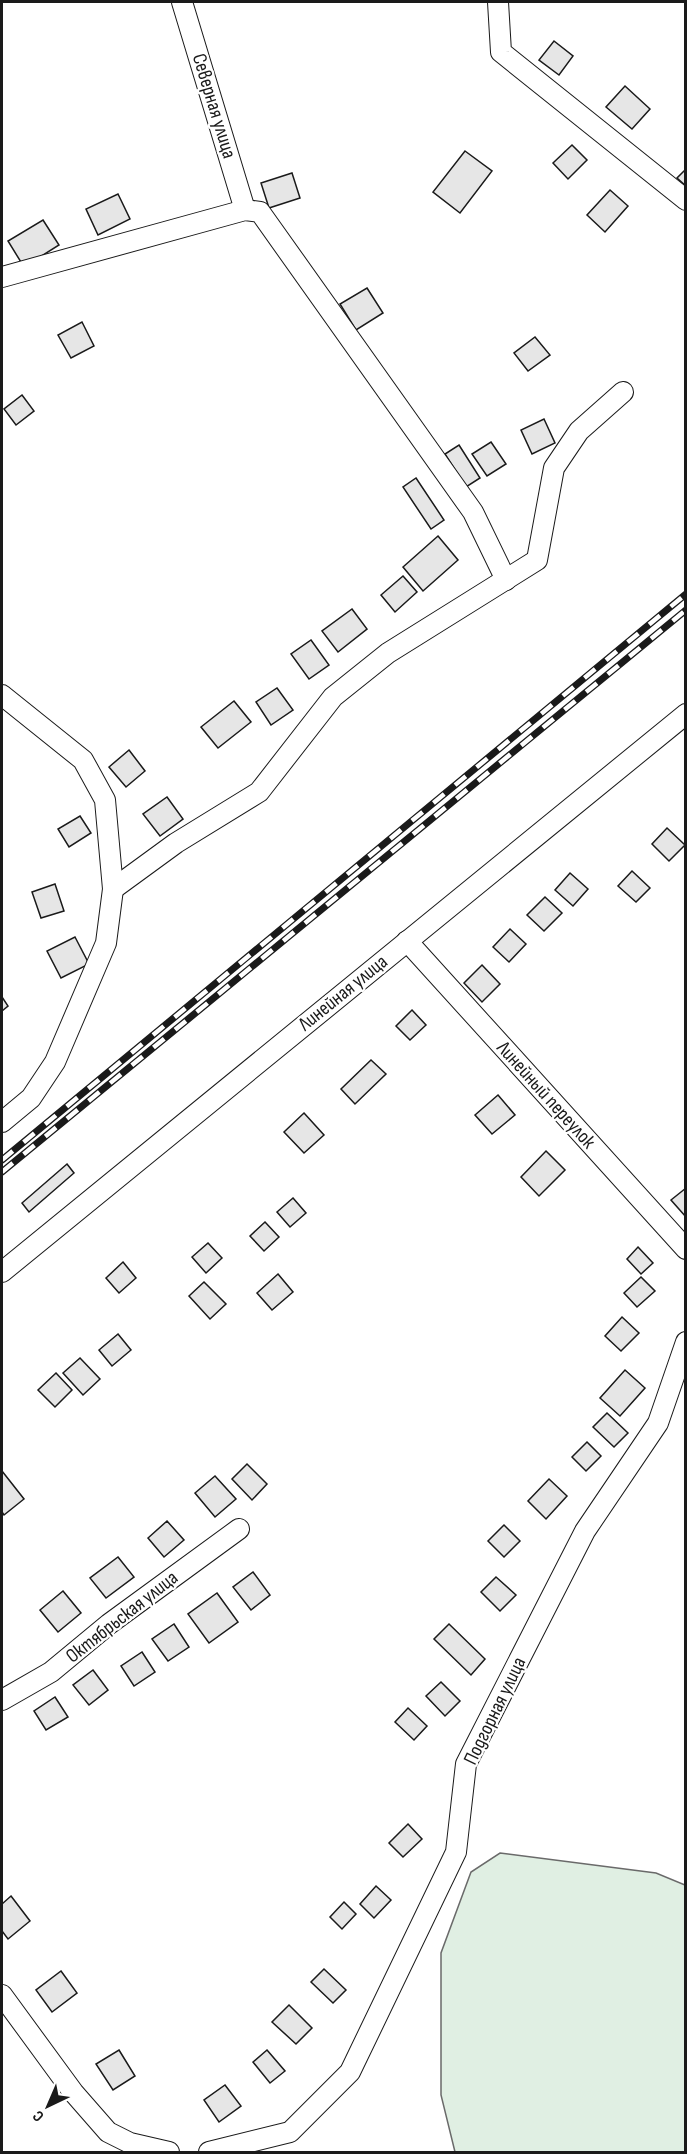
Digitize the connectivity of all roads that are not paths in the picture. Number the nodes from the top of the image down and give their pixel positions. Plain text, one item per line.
1 (182, 2) edge
2 (498, 2) edge
3 (686, 200) edge
4 (245, 210) junction
5 (2, 277) edge
6 (623, 392) dead end
7 (506, 580) junction
8 (2, 695) edge
9 (686, 714) edge
10 (113, 889) junction
11 (407, 941) junction
12 (2, 1122) edge
13 (686, 1249) edge
14 (2, 1272) edge
15 (686, 1342) edge
16 (239, 1529) dead end
17 (2, 1701) edge
18 (2, 1995) edge
19 (122, 2148) edge
20 (169, 2152) edge
21 (209, 2152) edge

1 - 4 street, Северная улица
2 - 3 street
4 - 5 street
4 - 7 street
6 - 7 street
7 - 10 street
8 - 10 street
9 - 11 street, Линейная улица
10 - 12 street
11 - 13 street, Линейный переулок
11 - 14 street, Линейная улица
15 - 21 street, Подгорная улица
16 - 17 street, Октябрьская улица
18 - 19 street
19 - 20 street

